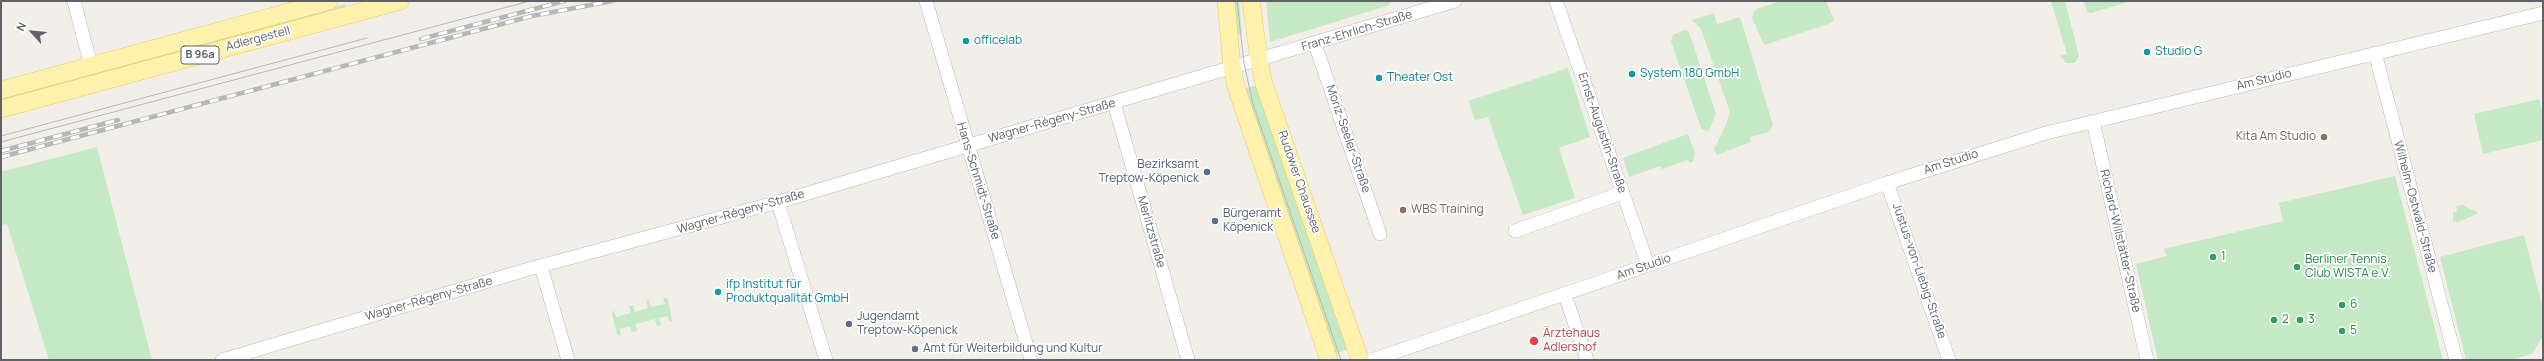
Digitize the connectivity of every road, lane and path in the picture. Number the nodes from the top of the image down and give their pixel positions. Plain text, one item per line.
1 (74, 1) edge
2 (329, 1) edge
3 (400, 1) edge
4 (926, 1) edge
5 (1226, 1) edge
6 (1251, 1) edge
7 (1455, 1) edge
8 (1556, 1) edge
9 (368, 5) edge
10 (2543, 13) edge
11 (1315, 44) junction
12 (2375, 53) junction
13 (1259, 60) junction
14 (91, 66) junction
15 (1232, 67) junction
16 (1, 90) edge
17 (1114, 103) junction
18 (1, 109) edge
19 (2093, 121) junction
20 (968, 146) junction
21 (1887, 183) junction
22 (1622, 193) junction
23 (778, 202) junction
24 (1515, 231) dead end
25 (1380, 234) dead end
26 (1648, 265) junction
27 (540, 266) junction
28 (1565, 295) junction
29 (222, 360) edge
30 (568, 360) edge
31 (826, 360) edge
32 (1031, 360) edge
33 (1188, 360) edge
34 (1329, 360) edge
35 (1360, 360) edge
36 (1372, 360) edge
37 (1587, 360) edge
38 (1949, 360) edge
39 (2148, 360) edge
40 (2456, 360) edge

1 - 14 street
2 - 14 main road, Adlergestell / B 96a
3 - 9 main road, Adlergestell / B 96a
4 - 20 street, Hans-Schmidt-Straße
5 - 15 main road
6 - 13 main road, Rudower Chaussee
7 - 11 street, Franz-Ehrlich-Straße
8 - 22 street, Ernst-Augustin-Straße
9 - 18 main road, Adlergestell / B 96a
10 - 12 street, Am Studio
11 - 13 street, Franz-Ehrlich-Straße
11 - 25 street, Moriz-Seeler-Straße
12 - 19 street, Am Studio
12 - 40 street, Wilhelm-Ostwald-Straße
13 - 15 street, Wagner-Régeny-Straße
13 - 35 main road, Rudower Chaussee
14 - 16 main road, Adlergestell / B 96a
15 - 17 street, Wagner-Régeny-Straße
15 - 34 main road
17 - 20 street, Wagner-Régeny-Straße
17 - 33 street, Merlitzstraße
19 - 21 street, Am Studio
19 - 39 street, Richard-Willstätter-Straße
20 - 23 street, Wagner-Régeny-Straße
20 - 32 street, Hans-Schmidt-Straße
21 - 26 street, Am Studio
21 - 38 street, Justus-von-Liebig-Straße
22 - 24 street
22 - 26 street, Ernst-Augustin-Straße
23 - 27 street, Wagner-Régeny-Straße
23 - 31 street
26 - 28 street, Am Studio
27 - 29 street, Wagner-Régeny-Straße
27 - 30 street
28 - 36 street, Am Studio
28 - 37 street

